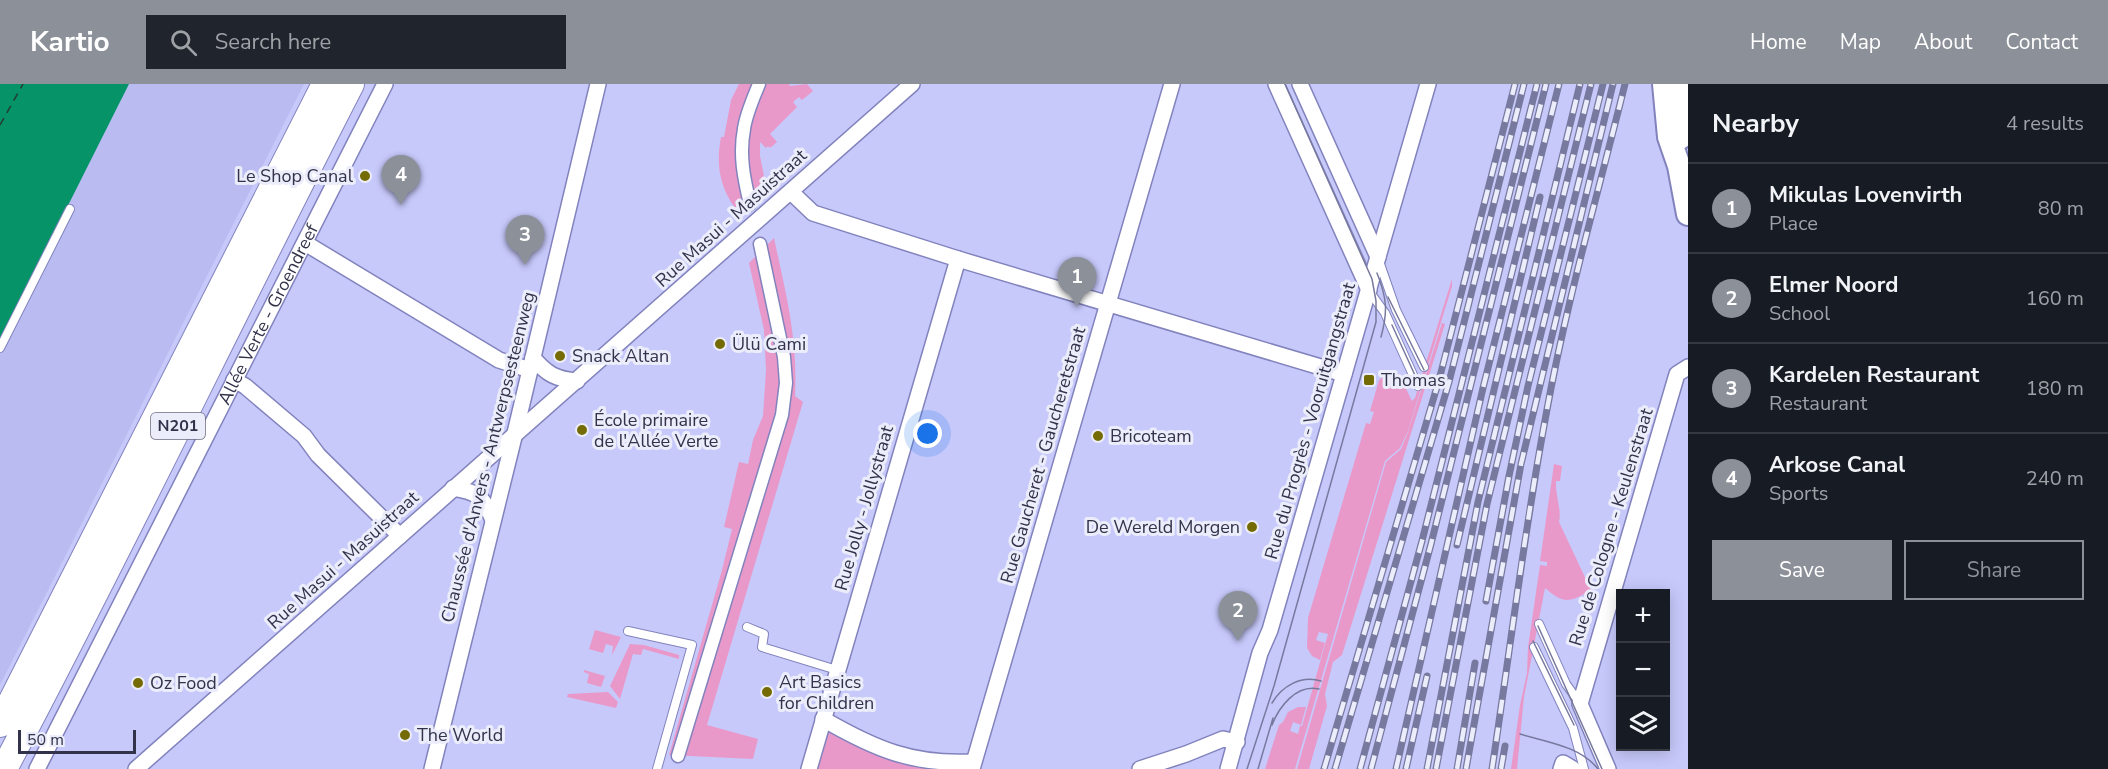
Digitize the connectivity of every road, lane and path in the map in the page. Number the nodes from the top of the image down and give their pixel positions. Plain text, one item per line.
1 (325, 84) edge
2 (351, 84) edge
3 (384, 84) edge
4 (598, 84) edge
5 (759, 84) edge
6 (912, 84) edge
7 (1172, 84) edge
8 (1276, 84) edge
9 (1300, 84) edge
10 (1428, 84) edge
11 (1664, 84) edge
12 (1683, 84) edge
13 (1677, 160) junction
14 (791, 192) junction
15 (750, 204) dead end
16 (70, 209) dead end
17 (1688, 214) edge
18 (305, 243) junction
19 (760, 244) dead end
20 (1378, 256) junction
21 (958, 259) junction
22 (1369, 290) junction
23 (1108, 303) junction
24 (0, 348) edge
25 (531, 364) junction
26 (1424, 367) dead end
27 (1688, 367) edge
28 (1344, 374) junction
29 (234, 380) junction
30 (576, 381) junction
31 (1418, 386) dead end
32 (515, 433) junction
33 (453, 488) junction
34 (493, 520) junction
35 (400, 536) junction
36 (1539, 624) dead end
37 (747, 627) dead end
38 (628, 631) dead end
39 (1534, 647) dead end
40 (837, 670) junction
41 (1580, 704) junction
42 (823, 719) junction
43 (0, 724) edge
44 (1237, 742) junction
45 (678, 756) dead end
46 (973, 766) edge
47 (4, 769) edge
48 (38, 769) edge
49 (136, 769) edge
50 (432, 769) edge
51 (657, 769) edge
52 (809, 769) edge
53 (1140, 769) edge
54 (1228, 769) edge
55 (1584, 769) edge
56 (1608, 769) edge

1 - 43 main road, N201
2 - 47 main road, Allée Verte - Groendreef / N201
3 - 18 street, Allée Verte - Groendreef
4 - 25 street, Chaussée d'Anvers - Antwerpsesteenweg
5 - 15 street
6 - 14 street, Rue Masui - Masuistraat
7 - 23 street, Rue Gaucheret - Gaucheretstraat
8 - 22 street
9 - 20 street
10 - 20 street, Rue du Progrès - Vooruitgangstraat
11 - 13 main road
12 - 13 main road
13 - 17 main road
14 - 21 street
14 - 30 street, Rue Masui - Masuistraat
16 - 24 lane
18 - 25 street
18 - 29 street, Allée Verte - Groendreef
19 - 45 street
20 - 22 street, Rue du Progrès - Vooruitgangstraat
20 - 26 lane
21 - 23 street
21 - 40 street, Rue Jolly - Jollystraat
22 - 28 street, Rue du Progrès - Vooruitgangstraat
22 - 31 lane
23 - 28 street
23 - 46 street, Rue Gaucheret - Gaucheretstraat
25 - 30 street
25 - 32 street, Chaussée d'Anvers - Antwerpsesteenweg
27 - 41 street, Rue de Cologne - Keulenstraat
28 - 44 street, Rue du Progrès - Vooruitgangstraat
29 - 35 street
29 - 48 street, Allée Verte - Groendreef
30 - 32 street, Rue Masui - Masuistraat
32 - 33 street, Rue Masui - Masuistraat
32 - 34 street, Chaussée d'Anvers - Antwerpsesteenweg
33 - 34 street
33 - 35 street, Rue Masui - Masuistraat
34 - 50 street, Chaussée d'Anvers - Antwerpsesteenweg
35 - 49 street, Rue Masui - Masuistraat
36 - 41 lane
37 - 40 lane
38 - 51 lane
39 - 55 lane
40 - 42 street, Rue Jolly - Jollystraat
41 - 56 street
42 - 46 street
42 - 52 street, Rue Jolly - Jollystraat
44 - 53 street
44 - 54 street, Rue du Progrès - Vooruitgangstraat

